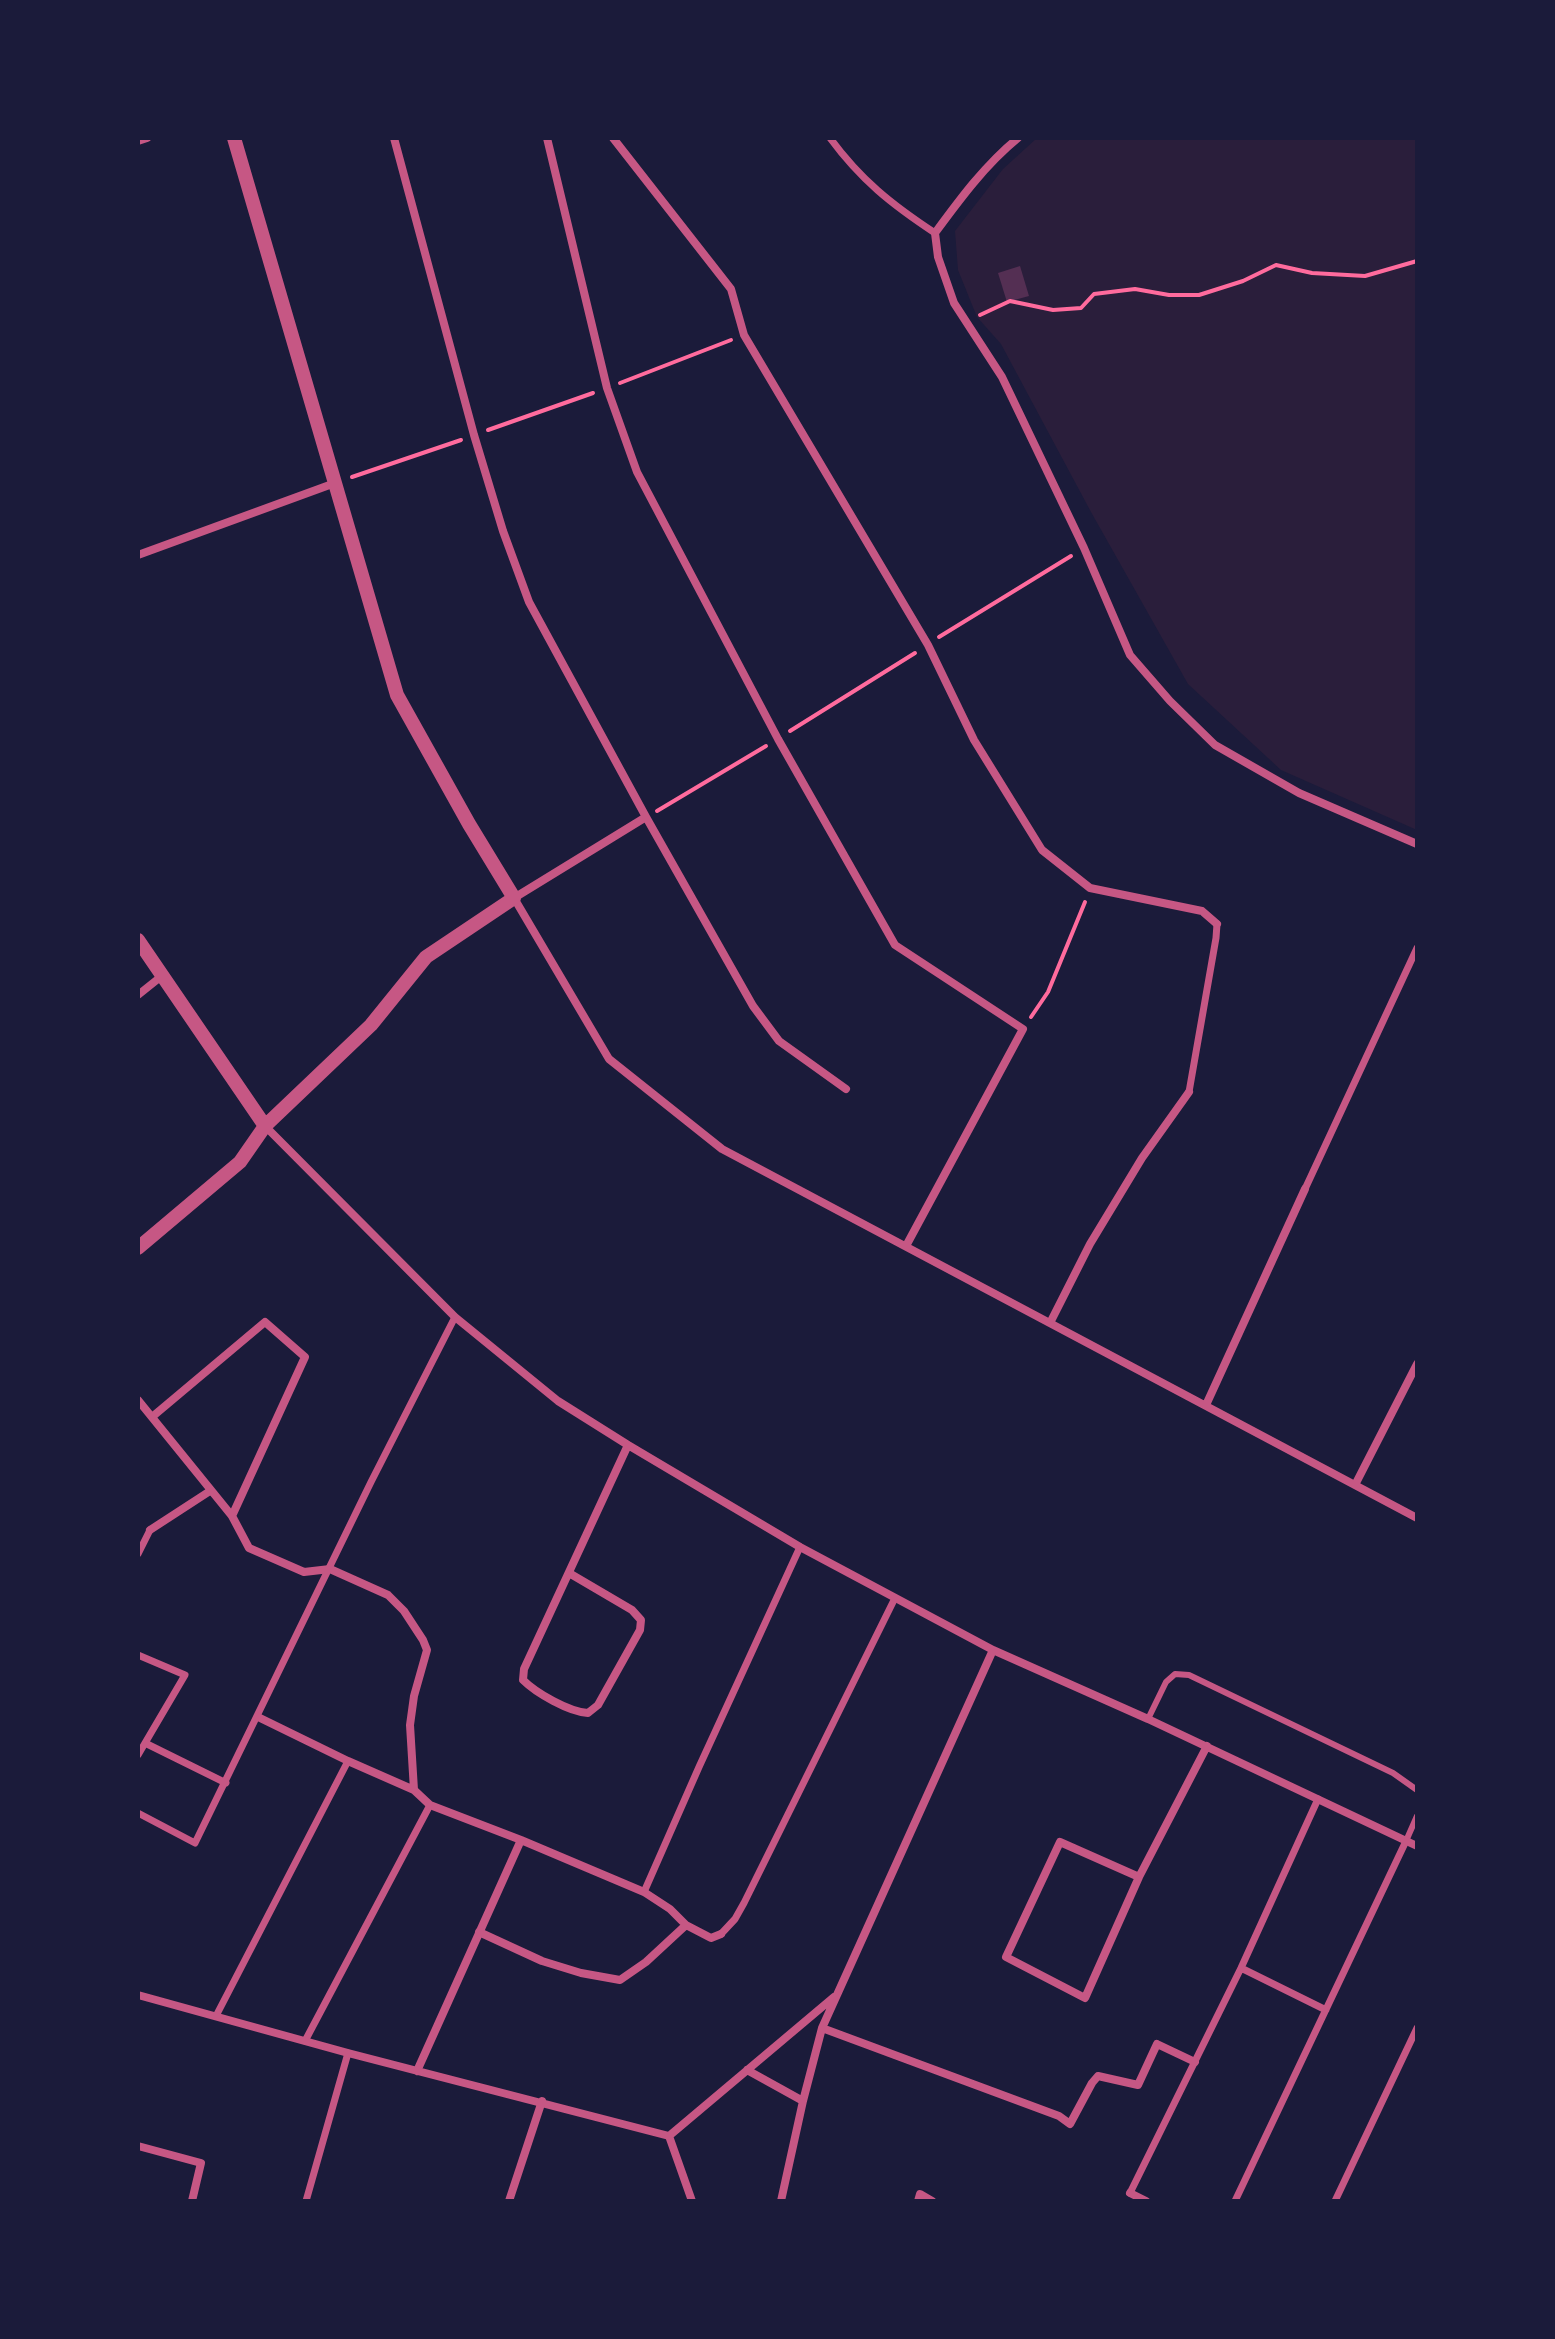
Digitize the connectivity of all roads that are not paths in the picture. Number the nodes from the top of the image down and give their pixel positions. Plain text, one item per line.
1 (147, 138) edge
2 (234, 138) edge
3 (394, 138) edge
4 (547, 138) edge
5 (613, 138) edge
6 (830, 138) edge
7 (1018, 138) edge
8 (138, 141) edge
9 (935, 233) junction
10 (335, 483) junction
11 (138, 555) edge
12 (646, 817) junction
13 (1417, 844) edge
14 (514, 898) junction
15 (1217, 924) joint
16 (138, 940) edge
17 (1417, 948) edge
18 (163, 975) junction
19 (138, 995) edge
20 (846, 1089) dead end
21 (1189, 1092) joint
22 (265, 1126) junction
23 (1305, 1189) joint
24 (906, 1246) junction
25 (138, 1248) edge
26 (455, 1317) junction
27 (1050, 1323) junction
28 (1417, 1364) edge
29 (138, 1400) edge
30 (1206, 1405) junction
31 (152, 1417) junction
32 (628, 1445) junction
33 (1355, 1485) junction
34 (210, 1491) junction
35 (232, 1516) junction
36 (1417, 1518) edge
37 (150, 1530) joint
38 (800, 1547) junction
39 (138, 1554) edge
40 (330, 1569) junction
41 (569, 1573) junction
42 (895, 1598) junction
43 (993, 1650) junction
44 (138, 1655) edge
45 (258, 1717) junction
46 (1148, 1719) junction
47 (145, 1743) junction
48 (1207, 1746) junction
49 (138, 1755) edge
50 (348, 1761) junction
51 (226, 1783) junction
52 (414, 1790) junction
53 (1417, 1790) edge
54 (1318, 1799) junction
55 (430, 1805) junction
56 (138, 1813) edge
57 (1417, 1816) edge
58 (521, 1840) junction
59 (1406, 1841) junction
60 (1417, 1846) edge
61 (1139, 1877) junction
62 (644, 1892) junction
63 (686, 1925) junction
64 (479, 1932) junction
65 (721, 1934) joint
66 (1241, 1968) junction
67 (138, 1995) edge
68 (835, 1996) junction
69 (1326, 2010) junction
70 (216, 2016) junction
71 (822, 2028) junction
72 (1417, 2028) edge
73 (305, 2041) junction
74 (348, 2053) junction
75 (1195, 2062) junction
76 (747, 2070) junction
77 (417, 2071) junction
78 (542, 2101) junction
79 (803, 2101) junction
80 (669, 2136) junction
81 (138, 2146) edge
82 (1130, 2193) joint
83 (192, 2201) edge
84 (306, 2201) edge
85 (509, 2201) edge
86 (692, 2201) edge
87 (781, 2201) edge
88 (918, 2201) edge
89 (932, 2201) edge
90 (1146, 2201) edge
91 (1235, 2201) edge
92 (1335, 2201) edge

1 - 8 street
2 - 10 street
3 - 12 street
4 - 24 street
5 - 15 street
6 - 9 street
7 - 9 street
9 - 13 street
10 - 11 street
10 - 14 street
12 - 14 street
12 - 20 street
14 - 22 street
14 - 24 street
15 - 21 street
16 - 18 street
17 - 23 street
18 - 19 street
18 - 22 street
21 - 27 street
22 - 25 street
22 - 26 street
23 - 30 street
24 - 27 street
26 - 32 street
26 - 40 street
27 - 30 street
28 - 33 street
29 - 31 street
30 - 33 street
31 - 34 street
31 - 35 street
32 - 38 street
32 - 41 street
33 - 36 street
34 - 35 street
34 - 37 street
35 - 40 street
37 - 39 street
38 - 42 street
38 - 62 street
40 - 45 street
40 - 52 street
41 - 41 street
42 - 43 street
42 - 65 street
43 - 46 street
43 - 68 street
44 - 47 street
45 - 50 street
45 - 51 street
46 - 48 street
46 - 53 lane
47 - 49 street
47 - 51 street
48 - 54 street
48 - 61 street
50 - 52 street
50 - 70 street
51 - 56 street
52 - 55 street
54 - 59 street
54 - 66 street
55 - 58 street
55 - 73 street
57 - 59 lane
58 - 62 street
58 - 64 street
59 - 60 street
59 - 69 street
61 - 61 street
62 - 63 street
63 - 64 street
63 - 65 street
64 - 77 street
66 - 69 street
66 - 75 street
67 - 70 street
68 - 71 street
68 - 76 street
69 - 91 street
70 - 73 street
71 - 75 street
71 - 79 street
72 - 92 street
73 - 74 street
74 - 77 street
74 - 84 street
75 - 82 street
76 - 79 street
76 - 80 street
77 - 78 street
78 - 80 street
78 - 85 street
79 - 87 street
80 - 86 street
81 - 83 street
82 - 90 street
88 - 89 street

